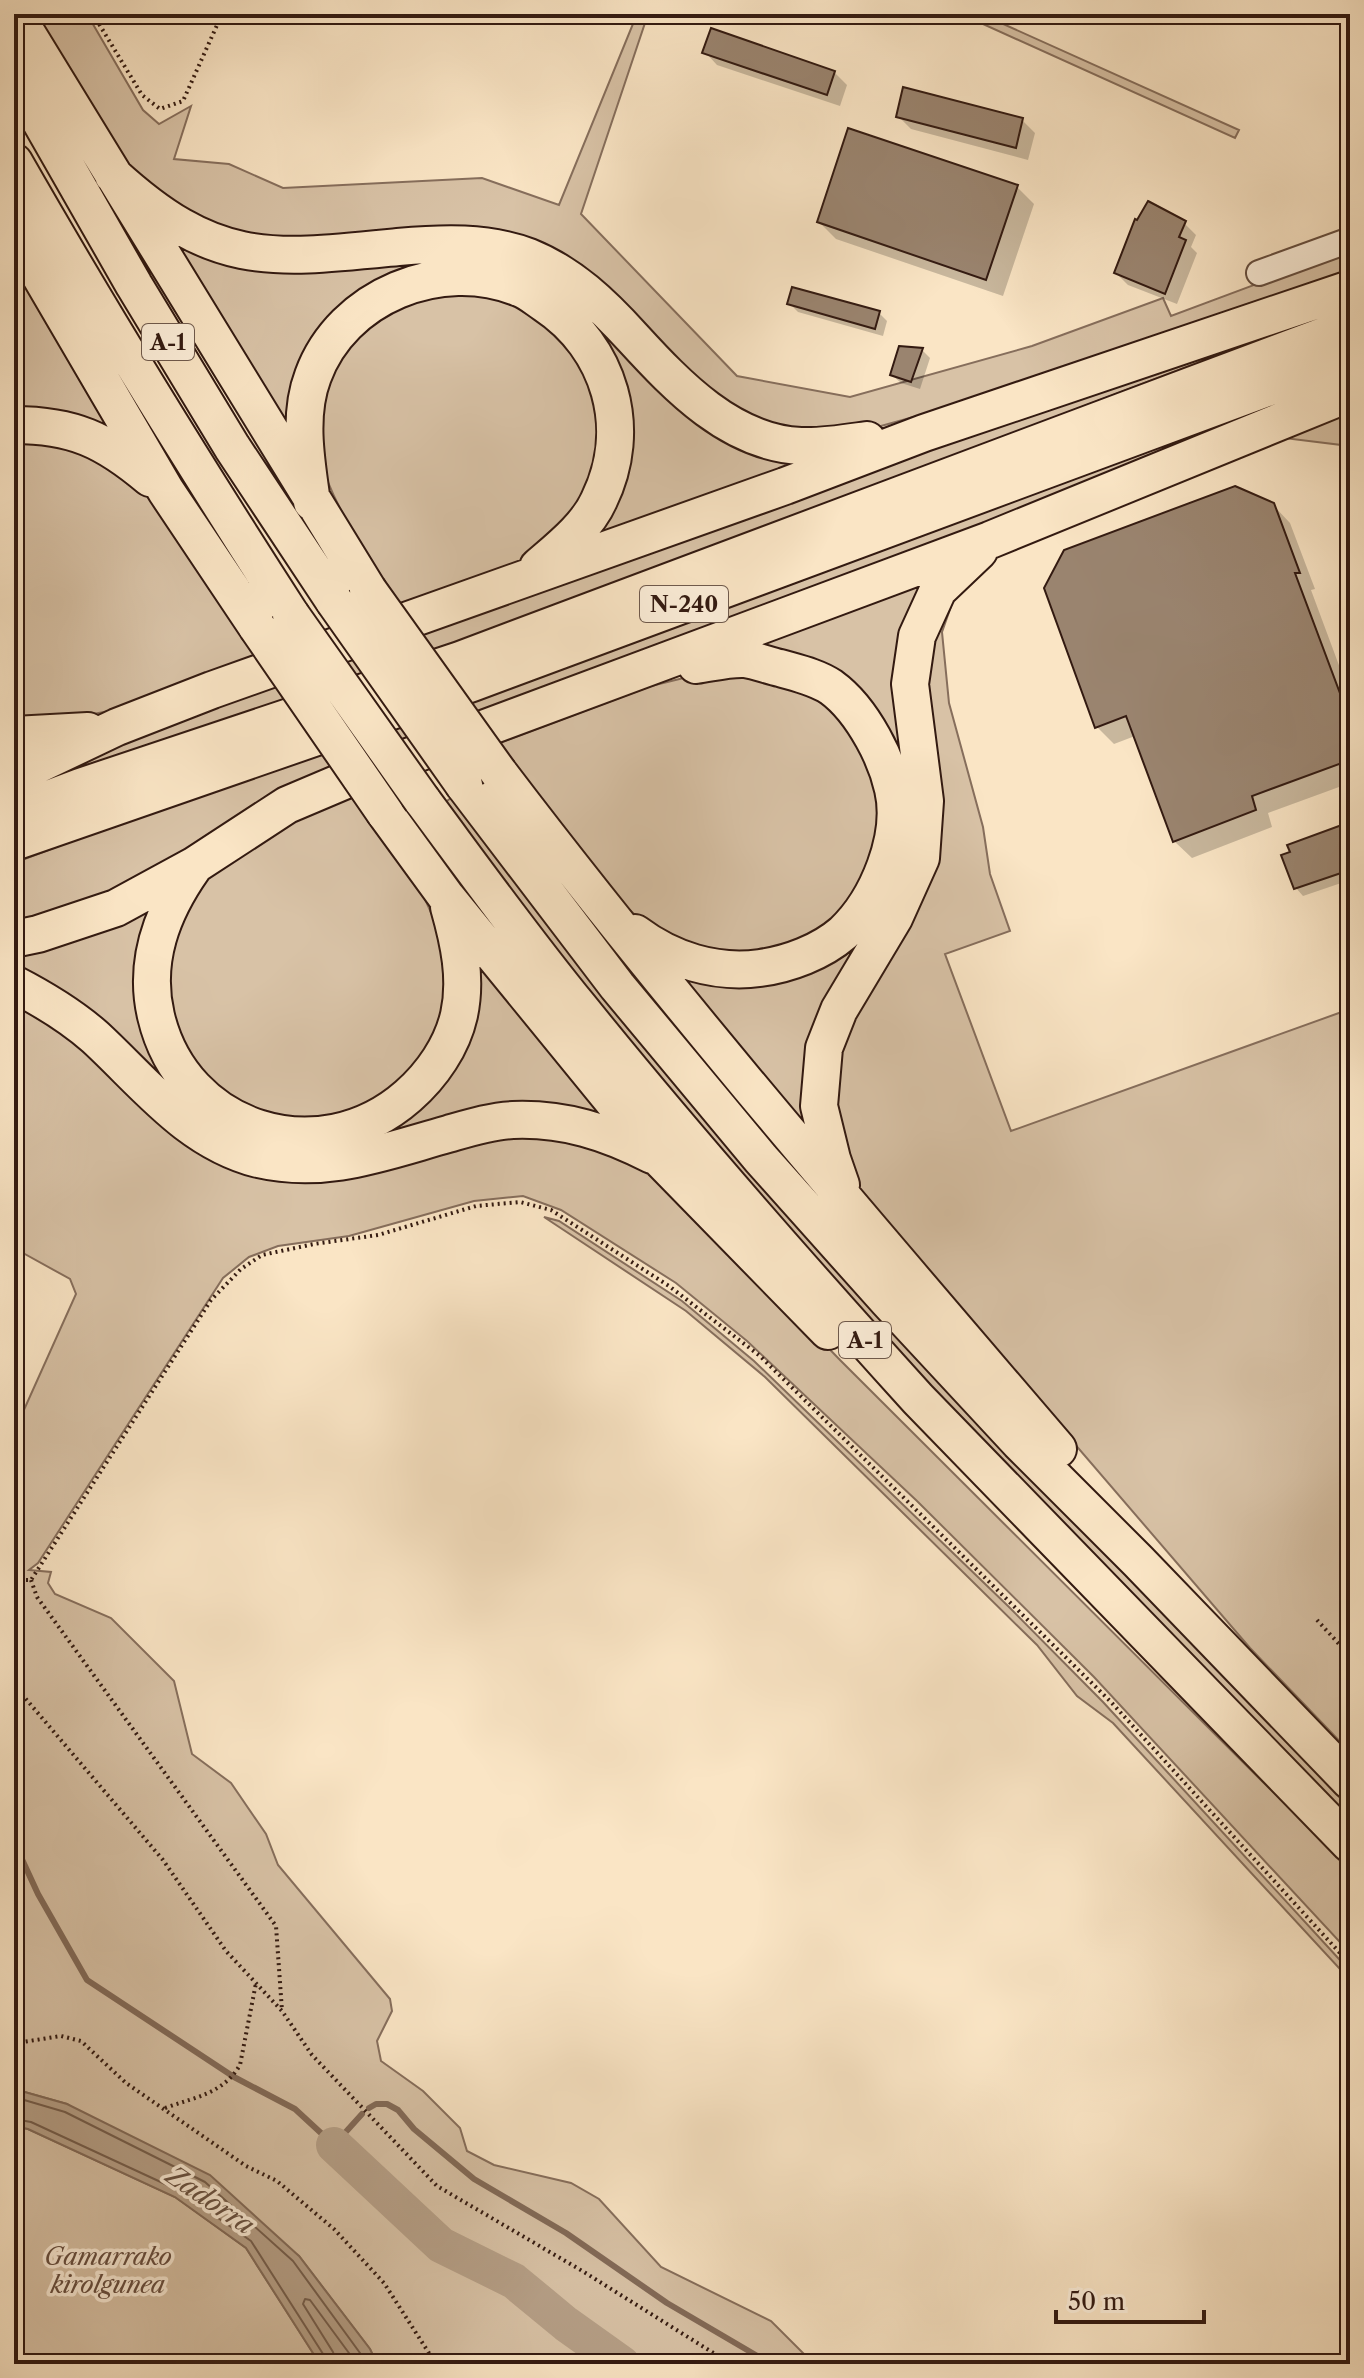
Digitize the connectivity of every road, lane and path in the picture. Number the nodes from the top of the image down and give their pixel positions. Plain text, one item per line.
1 (15, 14) edge
2 (93, 14) edge
3 (222, 14) edge
4 (14, 75) edge
5 (14, 162) edge
6 (113, 175) junction
7 (14, 231) edge
8 (1350, 240) edge
9 (1259, 273) dead end
10 (1350, 289) edge
11 (1350, 326) edge
12 (1350, 357) edge
13 (1350, 393) edge
14 (14, 425) edge
15 (924, 433) junction
16 (166, 491) junction
17 (312, 502) junction
18 (990, 540) junction
19 (525, 578) junction
20 (643, 671) junction
21 (117, 727) junction
22 (14, 735) edge
23 (14, 776) edge
24 (14, 812) edge
25 (14, 842) edge
26 (195, 865) junction
27 (447, 898) junction
28 (610, 914) junction
29 (14, 939) edge
30 (14, 984) edge
31 (661, 1160) junction
32 (847, 1202) junction
33 (918, 1399) junction
34 (1138, 1561) junction
35 (14, 1580) edge
36 (31, 1580) junction
37 (1317, 1620) dead end
38 (1350, 1656) edge
39 (14, 1685) edge
40 (1350, 1781) edge
41 (1350, 1844) edge
42 (1350, 1964) edge
43 (256, 1982) junction
44 (282, 2011) junction
45 (14, 2040) edge
46 (165, 2108) junction
47 (436, 2364) edge
48 (731, 2364) edge

1 - 6 highway
2 - 3 path
4 - 34 highway, A-1, bridge
5 - 33 highway, A-1, bridge
6 - 15 highway
6 - 17 highway
7 - 16 highway
8 - 9 street
10 - 15 highway
11 - 24 highway, N-240
12 - 25 highway, N-240
13 - 18 highway
14 - 16 highway
15 - 19 highway
16 - 27 highway, bridge
17 - 19 highway
17 - 28 highway, bridge
18 - 20 highway
18 - 32 highway
19 - 21 highway
20 - 26 highway
20 - 28 highway
21 - 22 highway
21 - 23 highway
26 - 27 highway
26 - 29 highway
27 - 31 highway
28 - 32 highway
30 - 31 highway
31 - 33 highway
32 - 34 highway
33 - 41 highway, A-1
34 - 40 highway, A-1
35 - 36 path
36 - 42 path
36 - 44 path
37 - 38 path
39 - 43 path
43 - 44 path
43 - 46 path
44 - 48 path
45 - 46 path
46 - 47 path

